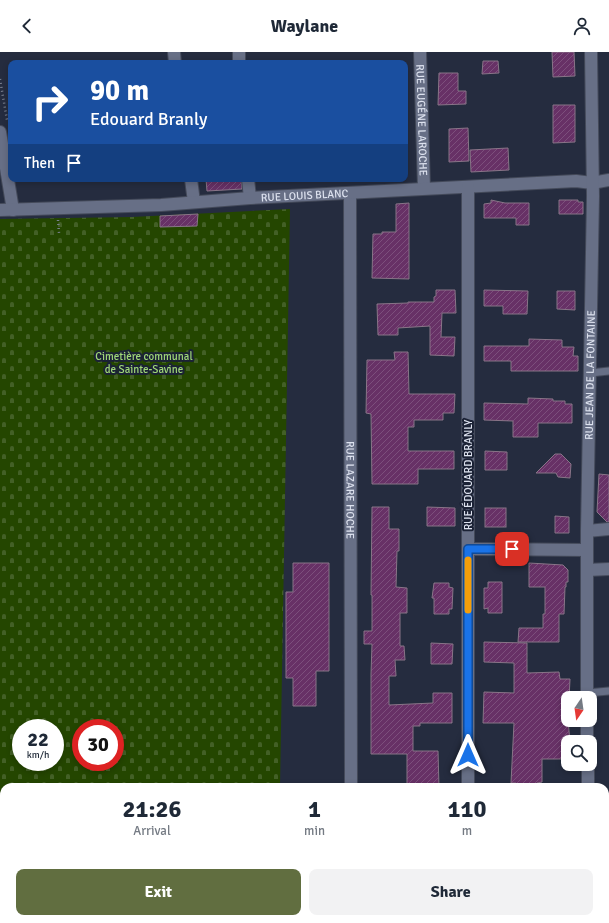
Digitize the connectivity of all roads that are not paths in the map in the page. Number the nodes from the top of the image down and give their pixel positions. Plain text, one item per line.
1 (420, 52) edge
2 (591, 52) edge
3 (0, 132) edge
4 (8, 180) edge
5 (609, 180) edge
6 (8, 182) edge
7 (191, 182) edge
8 (248, 182) edge
9 (592, 183) junction
10 (468, 187) junction
11 (424, 188) junction
12 (350, 193) junction
13 (250, 198) junction
14 (194, 202) junction
15 (0, 210) edge
16 (13, 210) junction
17 (609, 372) edge
18 (590, 373) junction
19 (609, 529) edge
20 (587, 531) junction
21 (468, 549) junction
22 (587, 550) junction
23 (609, 568) edge
24 (587, 570) junction
25 (587, 691) edge
26 (609, 691) edge
27 (597, 693) edge
28 (588, 771) edge
29 (351, 783) edge
30 (468, 783) edge
31 (588, 783) edge

1 - 11 street, RUE EUGÉNE LAROCHE
2 - 9 street, RUE JEAN DE LA FONTAINE
3 - 4 street
5 - 9 street, RUE LOUIS BLANC
6 - 16 street
7 - 14 street
8 - 13 street
9 - 10 street, RUE LOUIS BLANC
9 - 18 street, RUE JEAN DE LA FONTAINE
10 - 11 street, RUE LOUIS BLANC
10 - 21 street, RUE ÉDOUARD BRANLY
11 - 12 street, RUE LOUIS BLANC
12 - 13 street, RUE LOUIS BLANC
12 - 29 street, RUE LAZARE HOCHE
13 - 14 street, RUE LOUIS BLANC
14 - 16 street, RUE LOUIS BLANC
15 - 16 street, RUE LOUIS BLANC
17 - 18 lane
18 - 20 street, RUE JEAN DE LA FONTAINE
19 - 20 street
20 - 22 street, RUE JEAN DE LA FONTAINE
21 - 22 street
21 - 30 street, RUE ÉDOUARD BRANLY
22 - 24 street, RUE JEAN DE LA FONTAINE
23 - 24 street
24 - 25 street, RUE JEAN DE LA FONTAINE
26 - 27 lane
28 - 31 street

